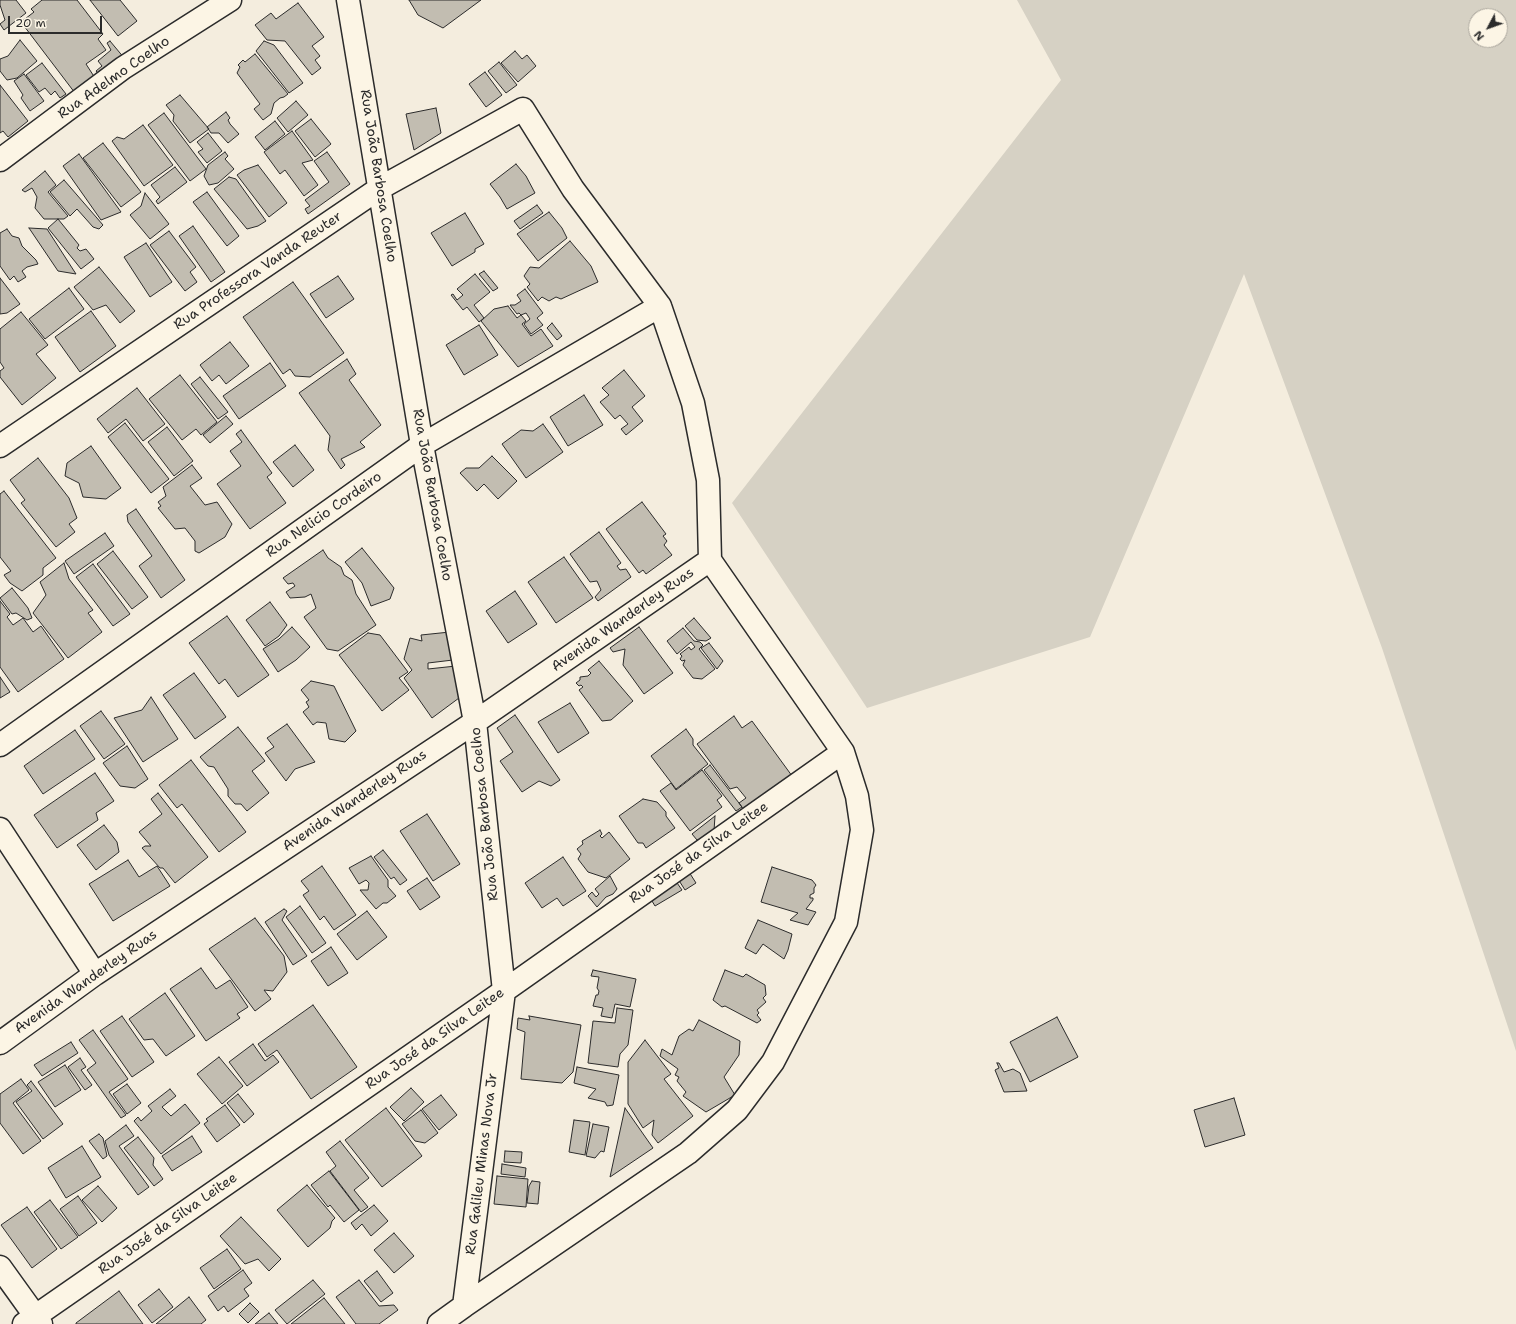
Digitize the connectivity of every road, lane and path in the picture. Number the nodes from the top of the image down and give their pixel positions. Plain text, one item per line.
1 (230, 0) edge
2 (348, 0) edge
3 (0, 160) edge
4 (380, 188) junction
5 (660, 306) junction
6 (422, 445) junction
7 (0, 446) edge
8 (710, 560) junction
9 (475, 722) junction
10 (0, 745) edge
11 (843, 752) junction
12 (0, 829) edge
13 (95, 974) junction
14 (504, 991) junction
15 (0, 1043) edge
16 (0, 1267) edge
17 (464, 1306) junction
18 (34, 1321) edge
19 (439, 1324) edge

1 - 3 street, Rua Adelmo Coelho
2 - 4 street, Rua João Barbosa Coelho
4 - 5 street, Rua Professora Vanda Reuter
4 - 6 street, Rua João Barbosa Coelho
4 - 7 street, Rua Professora Vanda Reuter
5 - 6 street, Rua Nelicio Cordeiro
5 - 8 street
6 - 9 street, Rua João Barbosa Coelho
6 - 10 street, Rua Nelicio Cordeiro
8 - 9 street, Avenida Wanderley Ruas
8 - 11 street
9 - 13 street, Avenida Wanderley Ruas
9 - 14 street, Rua João Barbosa Coelho
11 - 14 street, Rua José da Silva Leitee
11 - 17 street
12 - 13 street
13 - 15 street, Avenida Wanderley Ruas
14 - 17 street, Rua Galileu Minas Nova Jr
14 - 18 street, Rua José da Silva Leitee
16 - 18 street
17 - 19 street

